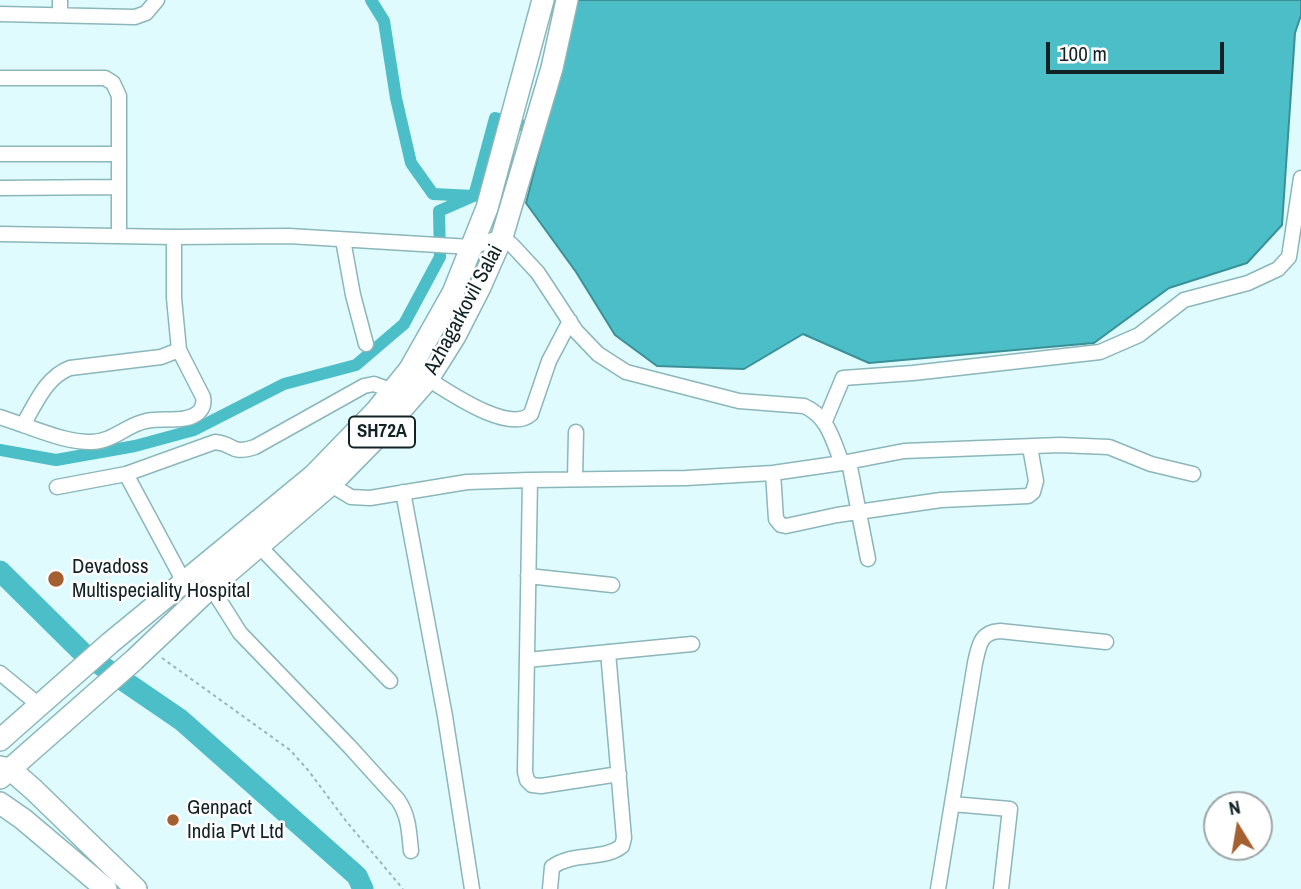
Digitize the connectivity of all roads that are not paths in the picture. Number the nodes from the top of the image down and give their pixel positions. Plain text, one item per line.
1 (157, 0) edge
2 (543, 0) edge
3 (567, 0) edge
4 (60, 7) edge
5 (0, 14) edge
6 (0, 78) edge
7 (0, 154) edge
8 (117, 154) junction
9 (1301, 178) edge
10 (118, 187) junction
11 (0, 188) edge
12 (0, 233) edge
13 (119, 235) junction
14 (174, 237) junction
15 (502, 237) junction
16 (344, 240) junction
17 (461, 246) junction
18 (570, 321) junction
19 (366, 344) dead end
20 (179, 351) junction
21 (428, 379) junction
22 (393, 391) junction
23 (0, 417) edge
24 (825, 421) junction
25 (23, 425) junction
26 (576, 432) dead end
27 (1030, 446) junction
28 (846, 463) junction
29 (773, 473) junction
30 (127, 474) junction
31 (1193, 474) dead end
32 (575, 479) junction
33 (322, 480) junction
34 (530, 480) junction
35 (57, 486) dead end
36 (403, 492) junction
37 (859, 512) junction
38 (260, 547) junction
39 (868, 559) dead end
40 (528, 576) junction
41 (184, 582) junction
42 (612, 585) dead end
43 (211, 587) junction
44 (1106, 642) dead end
45 (692, 644) dead end
46 (608, 652) junction
47 (527, 660) junction
48 (0, 673) edge
49 (390, 681) dead end
50 (46, 699) junction
51 (5, 729) edge
52 (3, 771) edge
53 (618, 774) junction
54 (0, 803) edge
55 (952, 804) junction
56 (411, 851) dead end
57 (106, 889) edge
58 (136, 889) edge
59 (472, 889) edge
60 (550, 889) edge
61 (938, 889) edge
62 (1001, 889) edge

1 - 4 street
2 - 17 main road, Azhagarkovil Salai / SH72A
3 - 15 main road, Azhagarkovil Salai / SH72A
4 - 5 street
6 - 8 street
7 - 8 street
8 - 10 street
9 - 24 street
10 - 11 street
10 - 13 street
12 - 13 street
13 - 14 street
14 - 16 street
14 - 20 street
15 - 17 street
15 - 18 street
15 - 21 main road, Azhagarkovil Salai / SH72A
16 - 17 street
16 - 19 street
17 - 22 main road, Azhagarkovil Salai / SH72A
18 - 21 street
18 - 24 street
20 - 25 street
20 - 25 street
21 - 33 main road, Azhagarkovil Salai / SH72A
22 - 30 street
22 - 33 main road, Azhagarkovil Salai / SH72A
23 - 25 street
24 - 28 street
26 - 32 street
27 - 28 street
27 - 31 street
27 - 37 street
28 - 29 street
28 - 37 street
29 - 32 street
29 - 37 street
30 - 35 street
30 - 41 street
32 - 34 street
33 - 36 street
33 - 38 main road, Azhagarkovil Salai / SH72A
33 - 41 main road, Azhagarkovil Salai / SH72A
34 - 36 street
34 - 40 street
36 - 59 street
37 - 39 street
38 - 43 main road, Azhagarkovil Salai / SH72A
38 - 49 street
40 - 42 street
40 - 47 street
41 - 50 main road, Azhagarkovil Salai / SH72A
43 - 52 main road, Azhagarkovil Salai / SH72A
43 - 56 street
44 - 55 street
45 - 46 street
46 - 47 street
46 - 53 street
47 - 53 street
48 - 50 street
50 - 51 main road, Azhagarkovil Salai / SH72A
52 - 58 main road
53 - 60 street
54 - 57 main road
55 - 61 street
55 - 62 street

